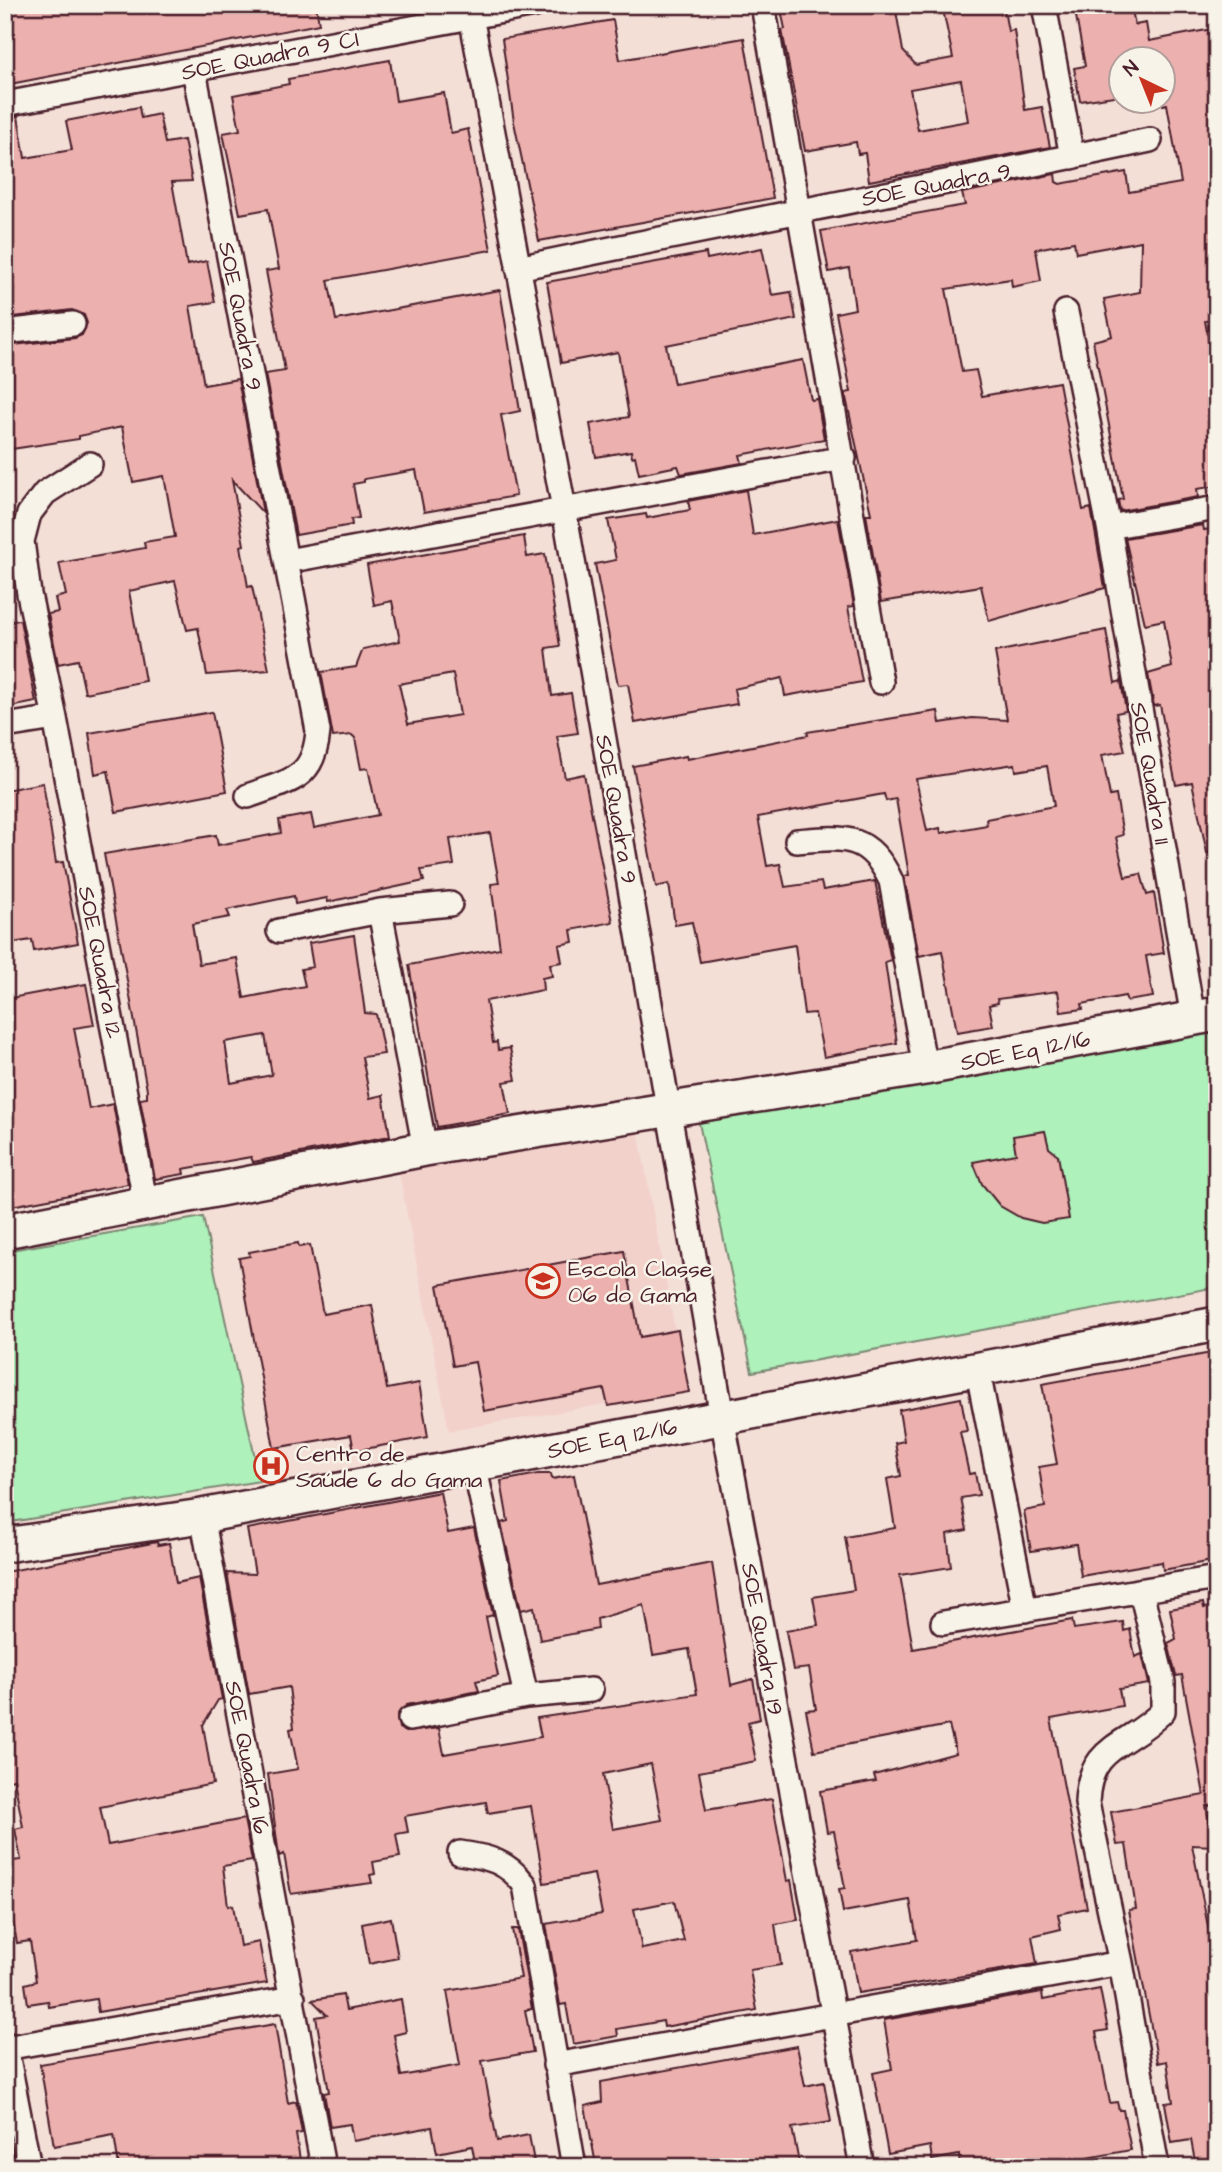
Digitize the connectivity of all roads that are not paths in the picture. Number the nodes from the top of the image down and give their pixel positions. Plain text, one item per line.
1 (535, 5) edge
2 (763, 5) edge
3 (1044, 5) edge
4 (471, 16) junction
5 (194, 70) junction
6 (5, 104) edge
7 (1150, 140) dead end
8 (1072, 157) junction
9 (800, 209) junction
10 (518, 268) junction
11 (1066, 312) dead end
12 (72, 324) dead end
13 (5, 332) edge
14 (844, 458) junction
15 (90, 464) dead end
16 (1217, 508) edge
17 (564, 509) junction
18 (1109, 527) junction
19 (287, 561) junction
20 (881, 682) dead end
21 (55, 718) junction
22 (5, 726) edge
23 (247, 796) dead end
24 (797, 841) dead end
25 (450, 904) dead end
26 (380, 911) junction
27 (279, 931) dead end
28 (1205, 1016) edge
29 (925, 1068) junction
30 (669, 1110) junction
31 (425, 1149) junction
32 (146, 1206) junction
33 (5, 1231) edge
34 (1217, 1324) edge
35 (977, 1367) junction
36 (722, 1417) junction
37 (474, 1465) junction
38 (202, 1516) junction
39 (5, 1545) edge
40 (1217, 1578) edge
41 (1141, 1591) junction
42 (1025, 1610) junction
43 (943, 1623) dead end
44 (591, 1690) dead end
45 (526, 1696) junction
46 (410, 1719) dead end
47 (460, 1853) dead end
48 (1121, 1963) junction
49 (293, 1998) junction
50 (832, 2014) junction
51 (6, 2046) edge
52 (555, 2065) junction
53 (29, 2167) edge
54 (323, 2167) edge
55 (574, 2167) edge
56 (862, 2167) edge
57 (1157, 2167) edge

1 - 4 street, SOE Quadra 9 CI
2 - 9 street
3 - 8 street
4 - 5 street, SOE Quadra 9 CI
4 - 10 street, SOE Quadra 9
5 - 6 street, SOE Quadra 9 CI
5 - 19 street, SOE Quadra 9
7 - 8 street, SOE Quadra 9
8 - 9 street, SOE Quadra 9
9 - 10 street, SOE Quadra 9
9 - 14 street
10 - 17 street, SOE Quadra 9
11 - 18 street, SOE Quadra 11
12 - 13 street
14 - 17 street
14 - 20 street
15 - 21 street, SOE Quadra 12
16 - 18 street
17 - 19 street
17 - 30 street, SOE Quadra 9
18 - 28 street, SOE Quadra 11
19 - 23 street, SOE Quadra 9
21 - 22 street
21 - 32 street, SOE Quadra 12
24 - 29 street
25 - 26 street
26 - 27 street
26 - 31 street
28 - 29 street, SOE Eq 12/16
29 - 30 street, SOE Eq 12/16
30 - 31 street, SOE Eq 12/16
30 - 36 street, SOE Quadra 19
31 - 32 street, SOE Eq 12/16
32 - 33 street, SOE Eq 12/16
34 - 35 street, SOE Eq 12/16
35 - 36 street, SOE Eq 12/16
35 - 42 street
36 - 37 street, SOE Eq 12/16
36 - 50 street, SOE Quadra 19
37 - 38 street, SOE Eq 12/16
37 - 45 street
38 - 39 street, SOE Eq 12/16
38 - 49 street, SOE Quadra 16
40 - 41 street
41 - 42 street
41 - 48 street
42 - 43 street
44 - 45 street
45 - 46 street
47 - 52 street
48 - 50 street
48 - 57 street
49 - 51 street
49 - 54 street, SOE Quadra 16
50 - 52 street
50 - 56 street, SOE Quadra 19
51 - 53 street
52 - 55 street

